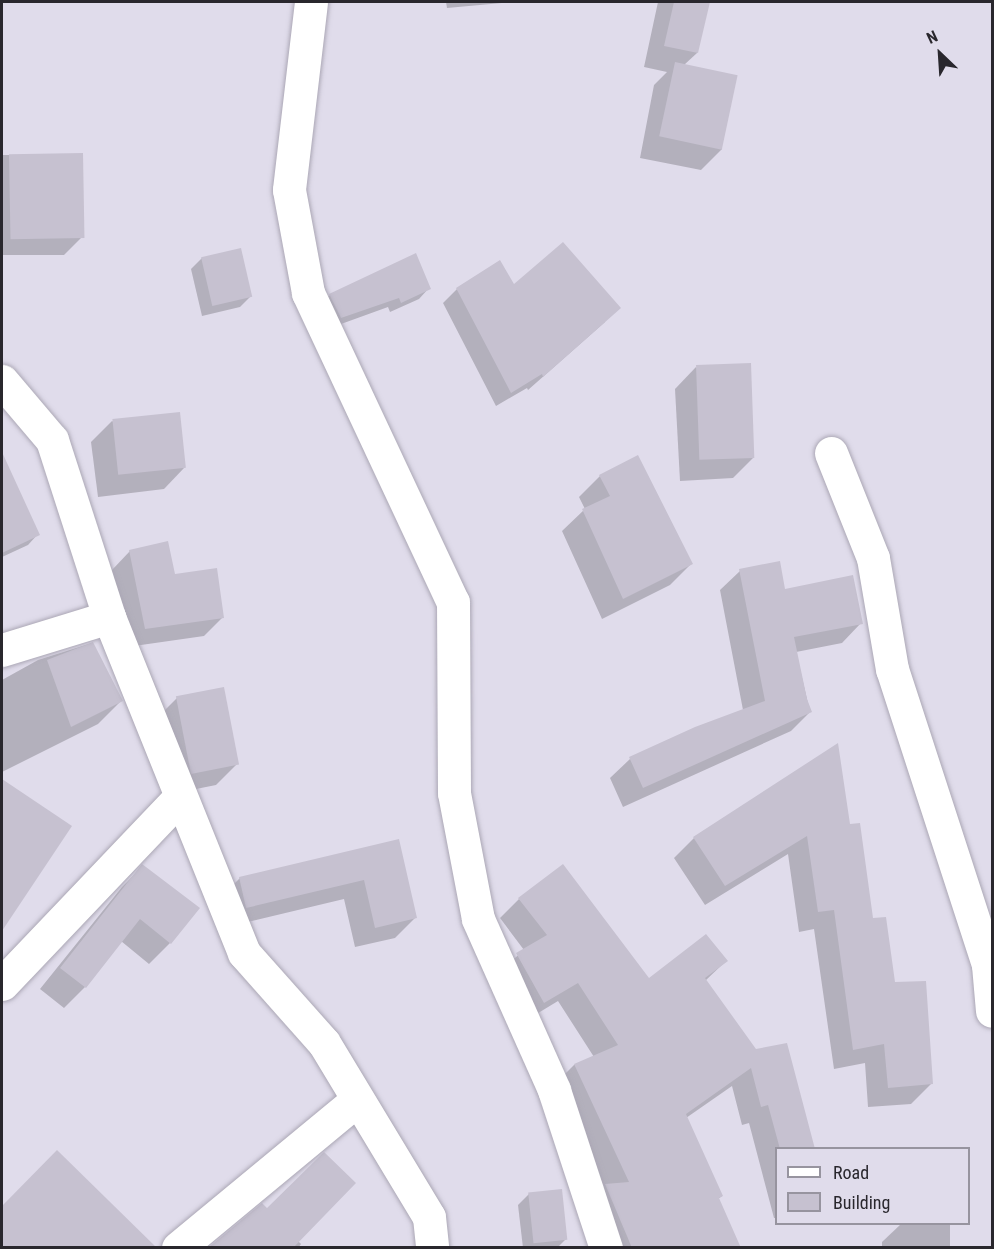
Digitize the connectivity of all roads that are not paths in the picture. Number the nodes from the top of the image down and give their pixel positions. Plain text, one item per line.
1 (310, 2) edge
2 (2, 381) edge
3 (831, 453) dead end
4 (109, 617) junction
5 (2, 650) edge
6 (180, 797) junction
7 (2, 984) edge
8 (993, 1011) edge
9 (357, 1100) junction
10 (178, 1248) edge
11 (432, 1248) edge
12 (606, 1248) edge

1 - 12 street
2 - 4 street
3 - 8 street
4 - 5 street
4 - 6 street
6 - 7 street
6 - 9 street
9 - 10 street
9 - 11 street

